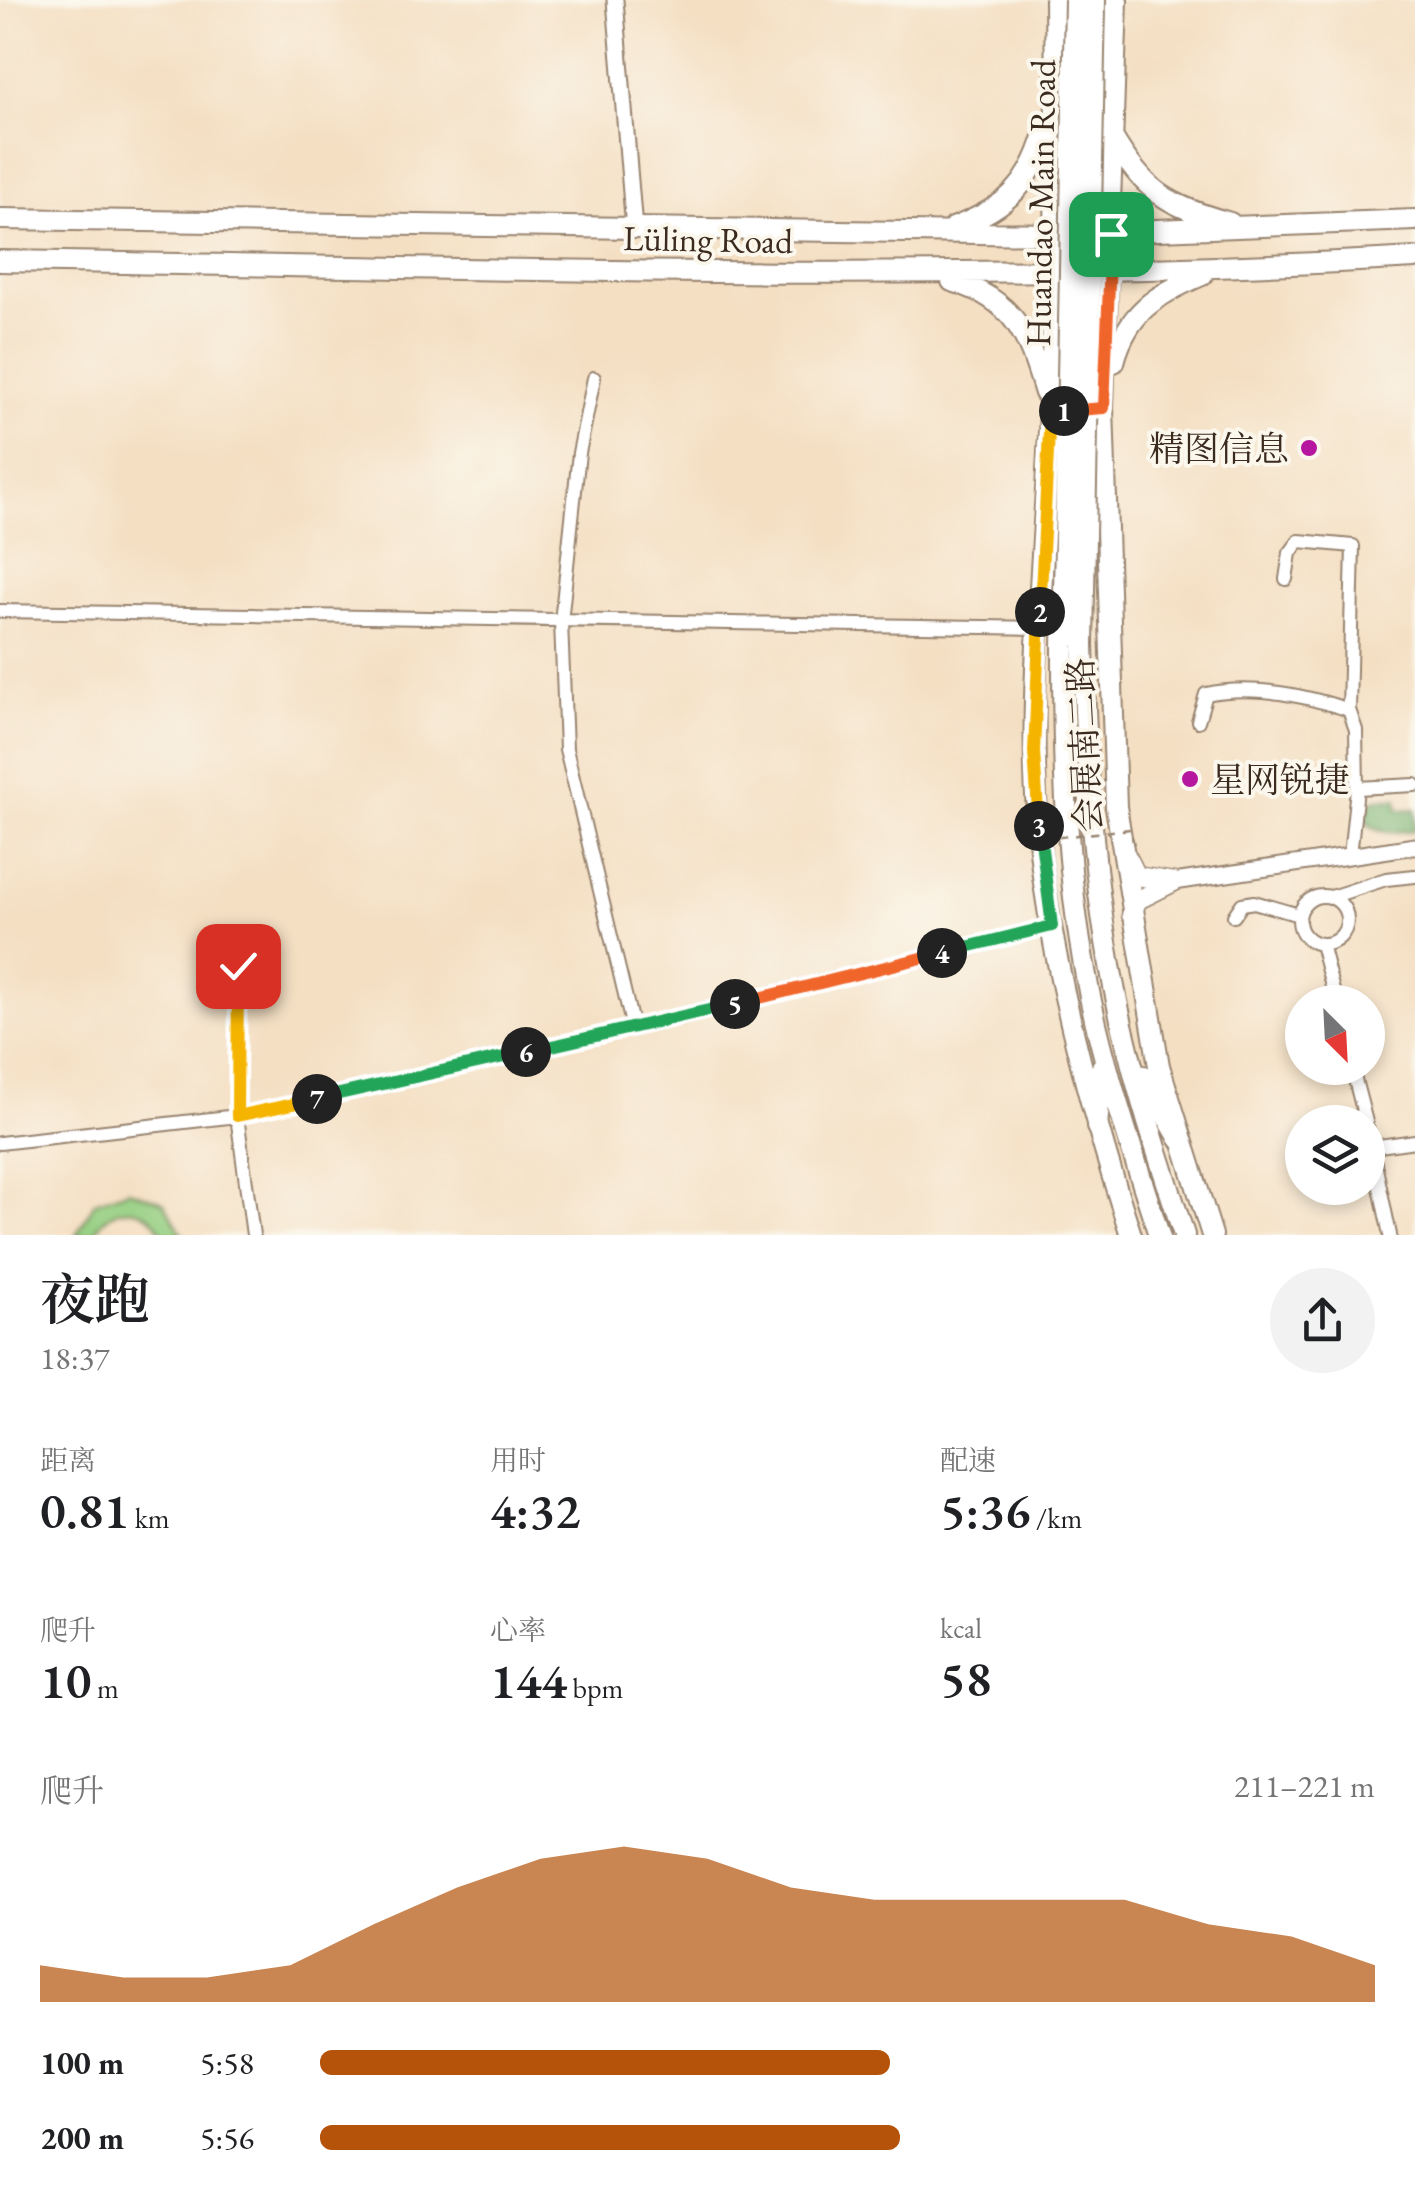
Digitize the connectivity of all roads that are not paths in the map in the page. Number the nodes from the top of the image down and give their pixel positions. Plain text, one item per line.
1 (615, 0) edge
2 (1055, 0) edge
3 (1075, 0) edge
4 (1096, 0) edge
5 (1117, 0) edge
6 (1056, 92) junction
7 (1109, 132) junction
8 (0, 219) edge
9 (1415, 220) edge
10 (634, 228) junction
11 (1252, 229) junction
12 (940, 233) junction
13 (1054, 234) junction
14 (1111, 234) junction
15 (1415, 258) edge
16 (0, 261) edge
17 (1215, 270) junction
18 (1110, 272) junction
19 (1053, 273) junction
20 (905, 275) junction
21 (594, 378) dead end
22 (1104, 408) junction
23 (1050, 412) junction
24 (1286, 578) dead end
25 (0, 611) edge
26 (561, 622) junction
27 (1040, 628) junction
28 (1073, 645) junction
29 (1349, 710) junction
30 (1198, 721) dead end
31 (1415, 785) edge
32 (1357, 788) junction
33 (1415, 846) edge
34 (1130, 851) junction
35 (1350, 856) junction
36 (1415, 876) edge
37 (1174, 882) junction
38 (1331, 897) junction
39 (1131, 914) junction
40 (1299, 915) junction
41 (1234, 916) dead end
42 (1052, 926) junction
43 (1321, 944) junction
44 (238, 966) dead end
45 (1332, 985) edge
46 (633, 1028) junction
47 (1126, 1044) junction
48 (1103, 1056) junction
49 (237, 1116) junction
50 (1097, 1126) junction
51 (1180, 1139) junction
52 (1415, 1141) edge
53 (0, 1144) edge
54 (1385, 1145) edge
55 (1384, 1205) edge
56 (252, 1235) edge
57 (1132, 1235) edge
58 (1158, 1235) edge
59 (1184, 1235) edge
60 (1212, 1235) edge
61 (1390, 1235) edge

1 - 10 street
2 - 6 main road
3 - 28 main road, Huandao Main Road, bridge
4 - 28 main road, Huandao Main Road, bridge
5 - 7 main road, 会展南二路
6 - 12 main road
6 - 13 main road
7 - 11 main road
7 - 14 main road, 会展南二路
8 - 10 main road, Lüling Road
9 - 11 main road, Lüling Road
10 - 12 main road, Lüling Road
11 - 14 main road, Lüling Road
12 - 13 main road, Lüling Road
13 - 14 main road, Lüling Road
13 - 19 main road
14 - 18 main road, 会展南二路
15 - 17 main road, Lüling Road
16 - 20 main road, Lüling Road
17 - 18 main road, Lüling Road
17 - 22 main road
18 - 19 main road, Lüling Road
18 - 22 main road, 会展南二路
19 - 20 main road, Lüling Road
19 - 23 main road
20 - 23 main road
21 - 26 street
22 - 23 main road
22 - 34 main road, 会展南二路
23 - 27 main road
24 - 29 street
25 - 26 street
26 - 27 street
26 - 46 street
27 - 42 main road
28 - 47 main road, Huandao Main Road
28 - 48 main road, Huandao Main Road
29 - 30 street
29 - 32 street
31 - 32 street
32 - 35 street
33 - 35 street
34 - 37 main road
34 - 39 main road, 会展南二路
35 - 37 street
36 - 38 street
37 - 39 main road
38 - 40 street
38 - 43 street
39 - 51 main road, 会展南二路
40 - 41 street
40 - 43 street
42 - 46 street
42 - 50 main road
43 - 45 street
44 - 49 street
46 - 49 street
47 - 51 main road
47 - 59 main road, Huandao Main Road
48 - 50 main road
48 - 58 main road, Huandao Main Road
49 - 53 street
49 - 56 street
50 - 57 main road
51 - 60 main road, 会展南二路
52 - 54 street
55 - 61 street

